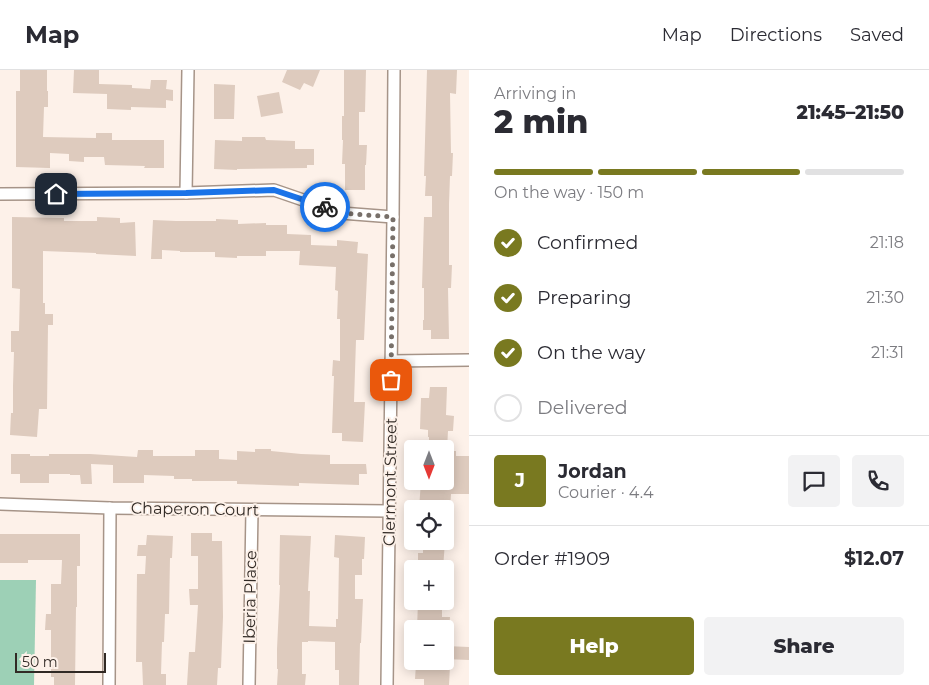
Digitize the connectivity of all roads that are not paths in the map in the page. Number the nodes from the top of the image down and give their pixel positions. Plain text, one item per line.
1 (188, 70) edge
2 (394, 70) edge
3 (186, 193) junction
4 (0, 194) edge
5 (393, 217) junction
6 (469, 360) edge
7 (392, 361) junction
8 (0, 504) edge
9 (110, 508) junction
10 (252, 510) junction
11 (390, 511) junction
12 (109, 685) edge
13 (249, 685) edge
14 (387, 685) edge

1 - 3 street
2 - 5 street, Clermont Street
3 - 4 street
3 - 5 street
5 - 7 street, Clermont Street
6 - 7 street
7 - 11 street, Clermont Street
8 - 9 street, Chaperon Court
9 - 10 street, Chaperon Court
9 - 12 street
10 - 11 street, Chaperon Court
10 - 13 street, Iberia Place
11 - 14 street, Clermont Street

